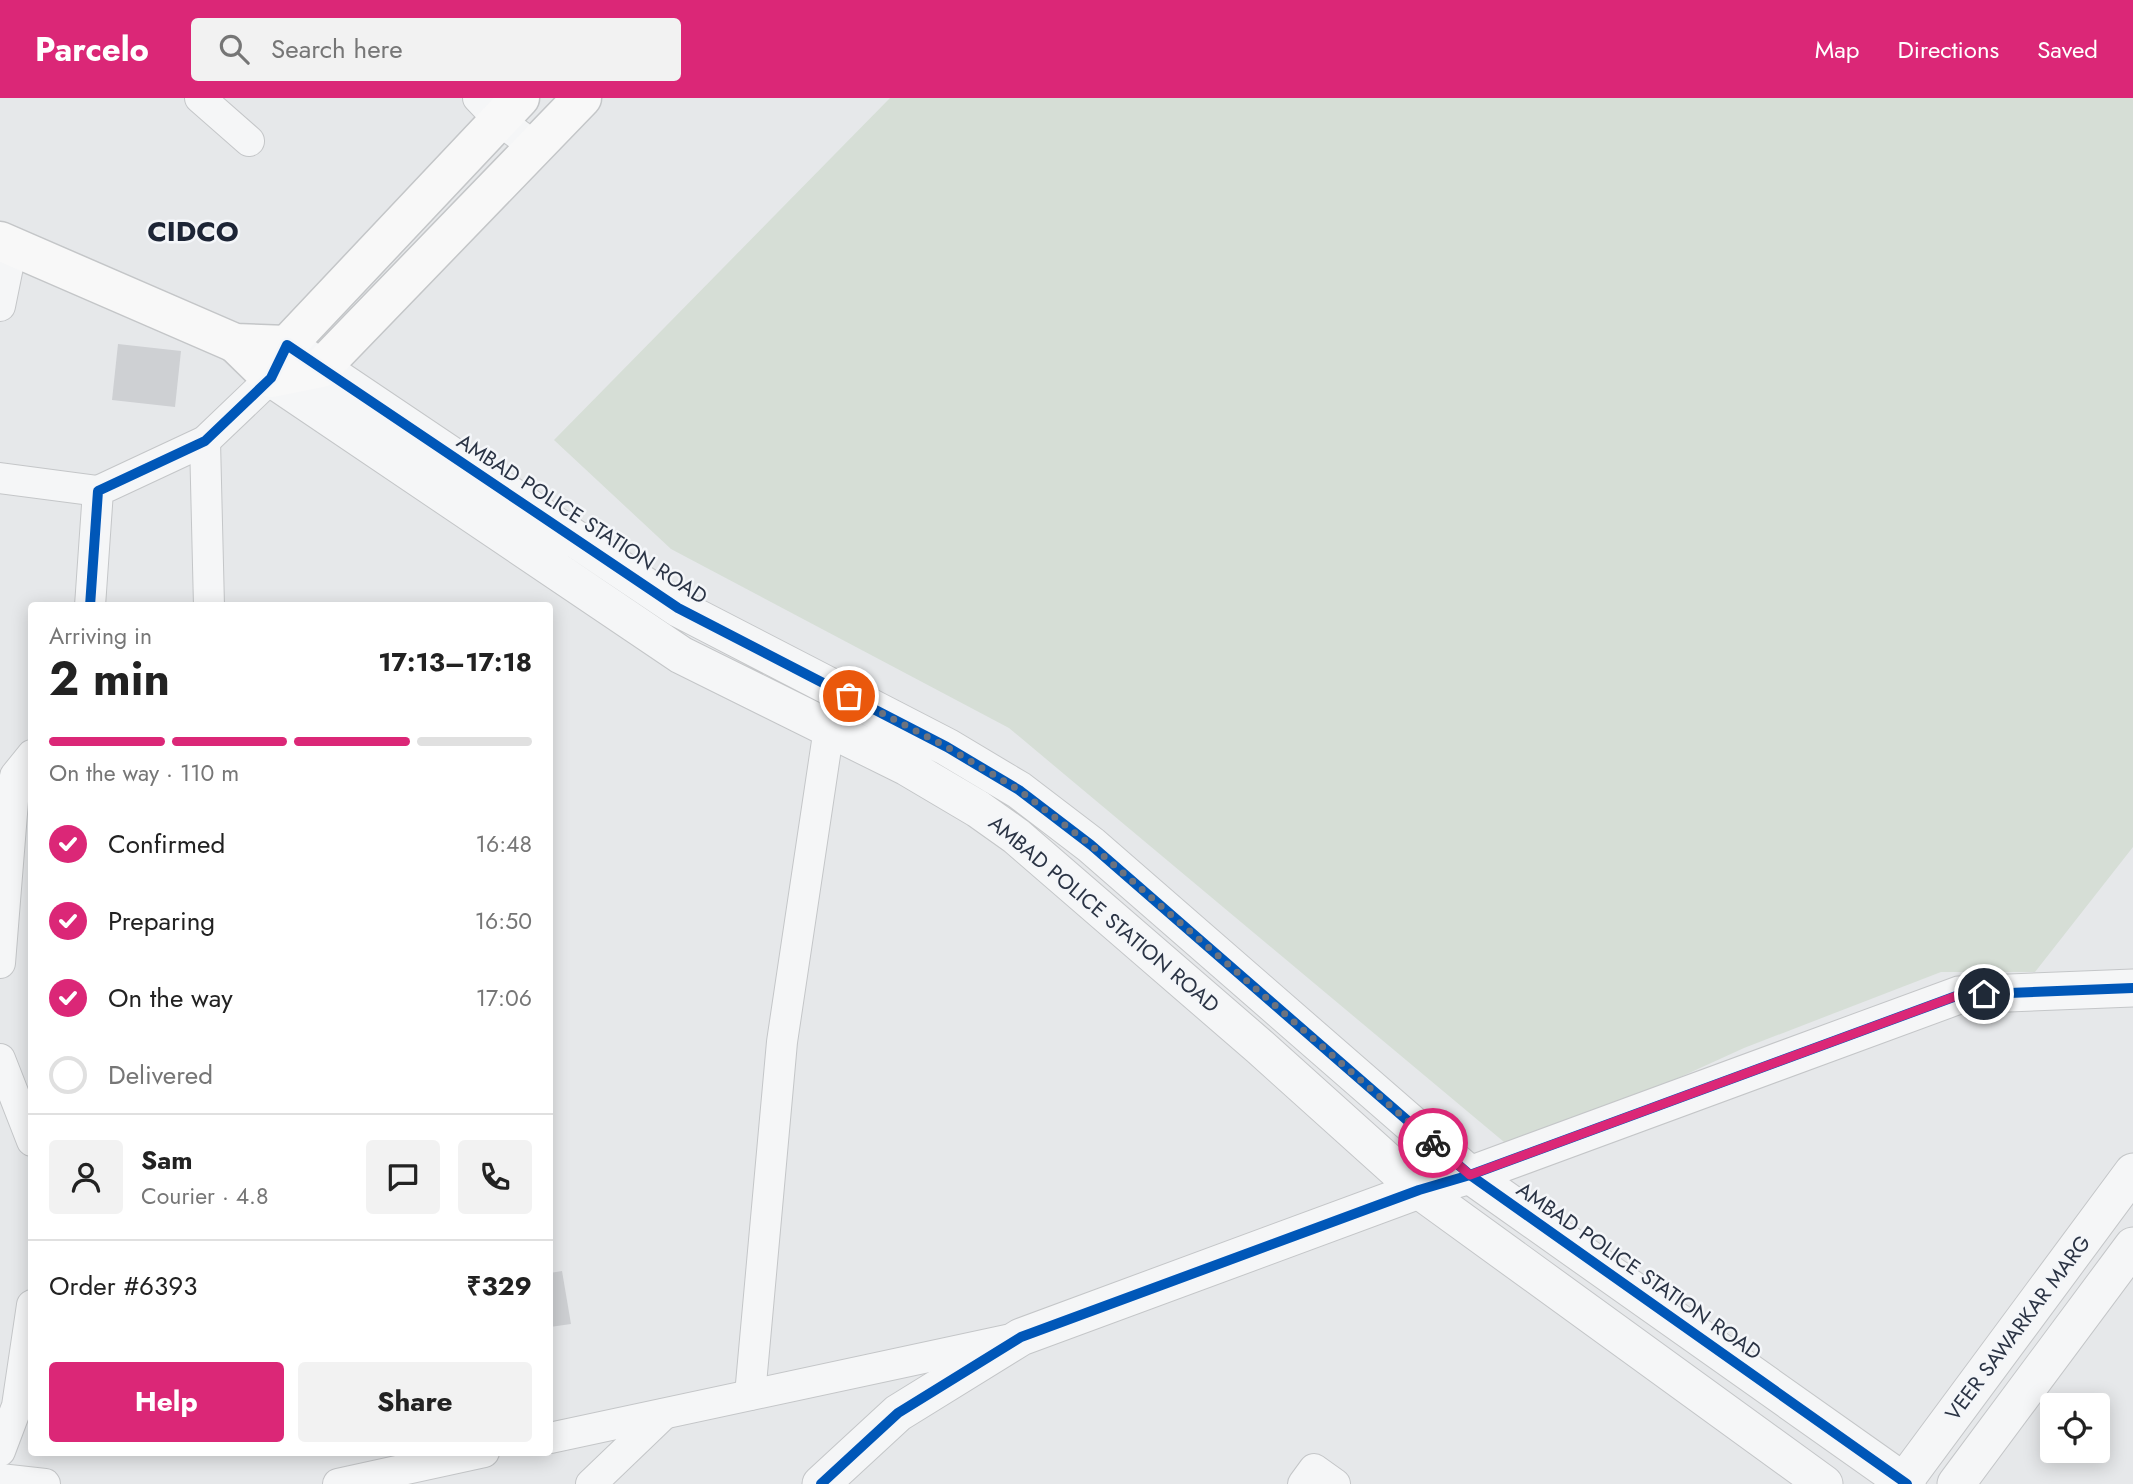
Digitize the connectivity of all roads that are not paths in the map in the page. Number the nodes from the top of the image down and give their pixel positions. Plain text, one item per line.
1 (200, 98) edge
2 (582, 98) edge
3 (499, 105) edge
4 (249, 141) dead end
5 (535, 147) junction
6 (6, 244) edge
7 (0, 306) edge
8 (279, 362) junction
9 (321, 368) junction
10 (205, 441) junction
11 (0, 478) edge
12 (98, 491) junction
13 (90, 602) edge
14 (209, 602) edge
15 (829, 728) junction
16 (28, 760) edge
17 (0, 963) edge
18 (2133, 988) edge
19 (0, 1059) edge
20 (28, 1132) edge
21 (2133, 1172) edge
22 (1470, 1175) junction
23 (1419, 1190) junction
24 (2133, 1246) edge
25 (28, 1333) edge
26 (1021, 1337) junction
27 (750, 1395) junction
28 (664, 1414) junction
29 (553, 1437) edge
30 (0, 1451) edge
31 (466, 1456) edge
32 (0, 1479) edge
33 (1905, 1483) edge
34 (45, 1484) edge
35 (338, 1484) edge
36 (591, 1484) edge
37 (821, 1484) edge
38 (1303, 1484) edge
39 (1335, 1484) edge
40 (1824, 1484) edge
41 (1956, 1484) edge

1 - 4 street
2 - 5 main road
3 - 5 street
3 - 8 main road
5 - 9 main road
6 - 7 street
6 - 8 main road, AMBAD POLICE STATION ROAD
8 - 9 main road
8 - 10 street
8 - 15 street, AMBAD POLICE STATION ROAD
9 - 22 street, AMBAD POLICE STATION ROAD
10 - 12 street
10 - 14 street
11 - 12 street
12 - 13 street
15 - 23 street, AMBAD POLICE STATION ROAD
15 - 27 street
16 - 17 street
18 - 22 street
19 - 20 street
21 - 33 street, VEER SAWARKAR MARG
22 - 23 street
22 - 33 street, AMBAD POLICE STATION ROAD
23 - 26 street
23 - 40 street, AMBAD POLICE STATION ROAD
24 - 41 street, VEER SAWARKAR MARG
25 - 30 street
26 - 27 street
26 - 37 street
27 - 28 street
28 - 29 street
28 - 36 street
31 - 35 street
32 - 34 street
38 - 39 street

